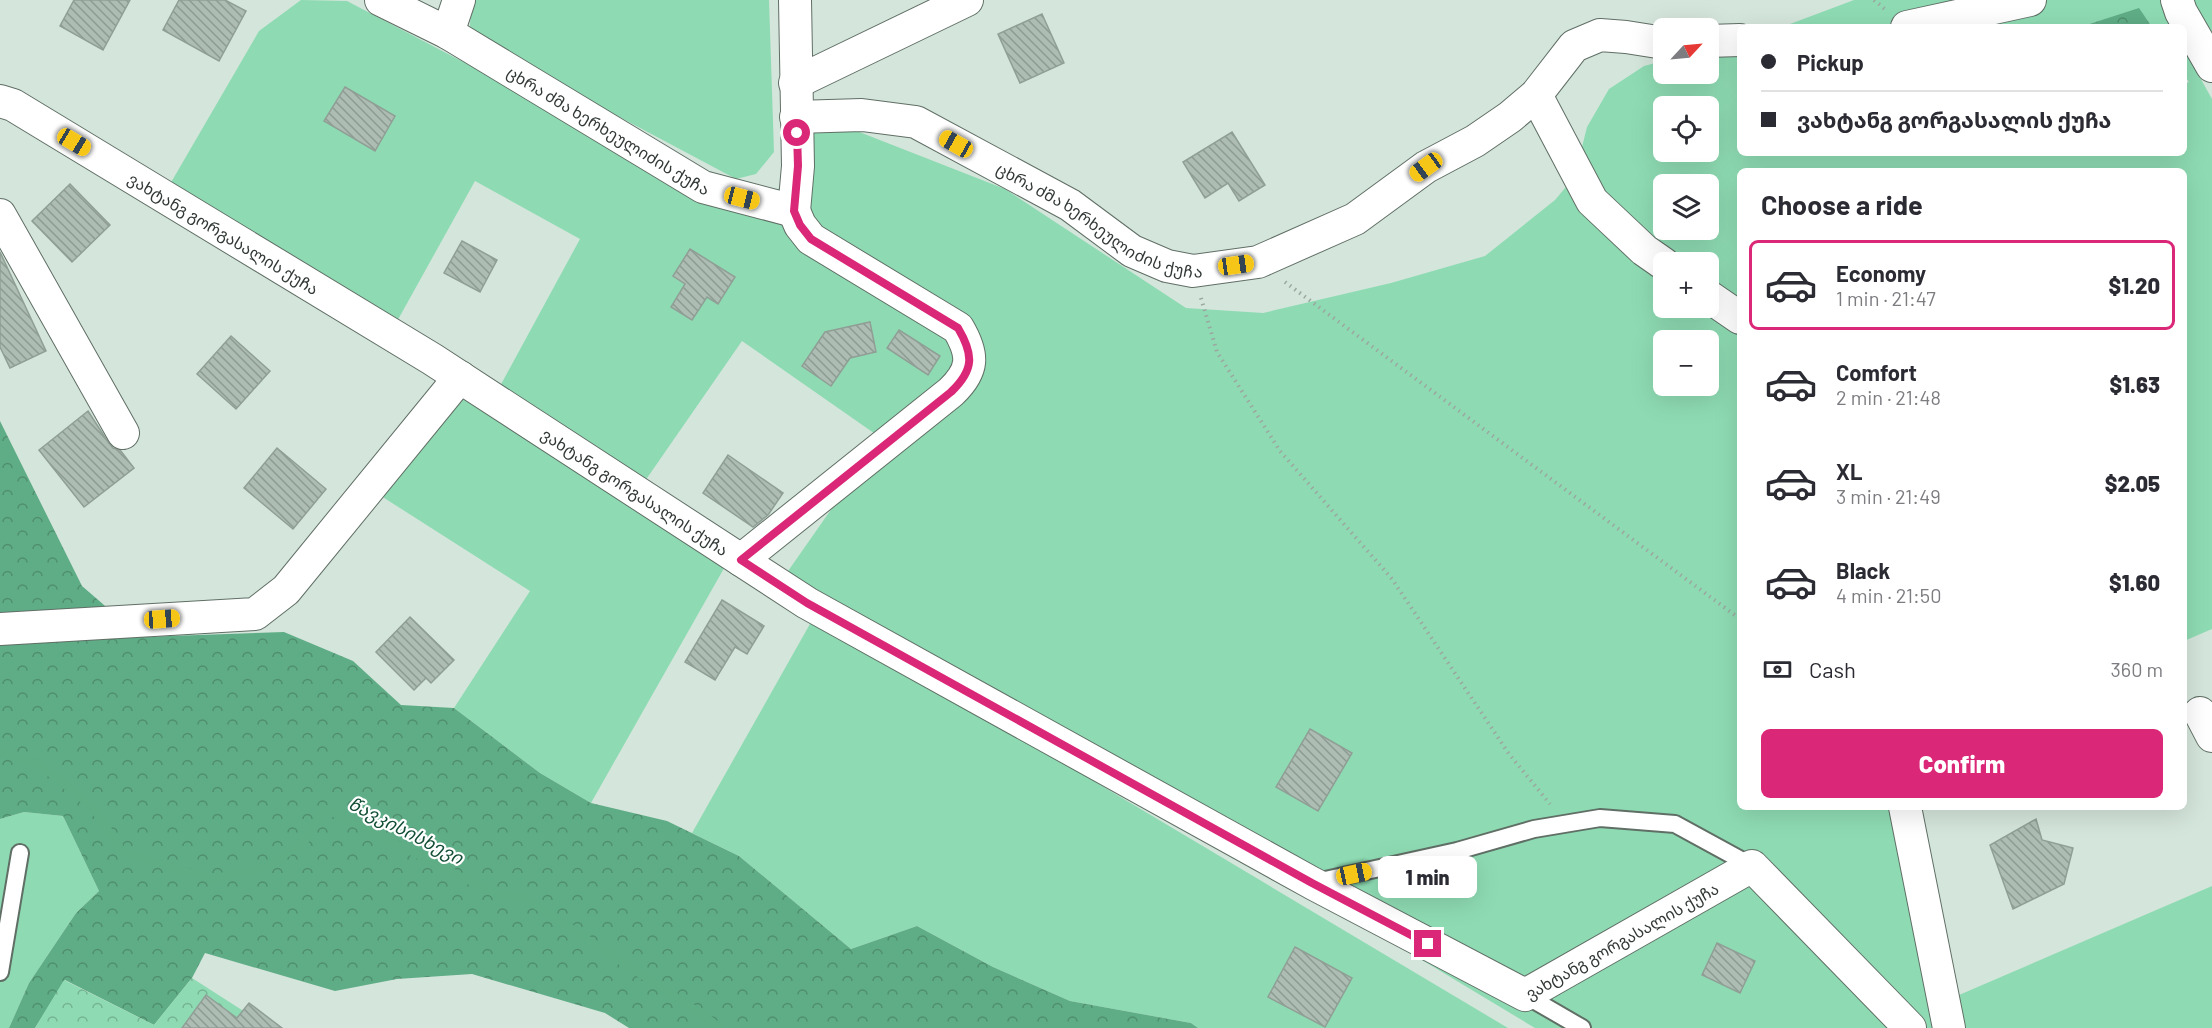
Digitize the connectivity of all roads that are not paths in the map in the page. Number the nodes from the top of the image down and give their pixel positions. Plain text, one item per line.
1 (381, 0) edge
2 (459, 0) edge
3 (795, 0) edge
4 (967, 0) edge
5 (2030, 0) edge
6 (2177, 0) edge
7 (1921, 24) edge
8 (448, 33) junction
9 (1737, 40) edge
10 (1653, 41) edge
11 (1719, 41) edge
12 (2212, 66) edge
13 (795, 83) junction
14 (1536, 95) junction
15 (0, 101) edge
16 (796, 117) junction
17 (794, 211) junction
18 (0, 215) edge
19 (1653, 256) edge
20 (1719, 304) edge
21 (1737, 316) edge
22 (460, 378) junction
23 (123, 433) dead end
24 (741, 560) junction
25 (0, 630) edge
26 (1906, 810) edge
27 (20, 853) dead end
28 (1752, 866) junction
29 (1312, 883) junction
30 (0, 972) edge
31 (1525, 995) junction
32 (1582, 1028) edge
33 (1910, 1028) edge
34 (1949, 1028) edge

1 - 8 street, ცხრა ძმა ხერხეულიძის ქუჩა
2 - 8 street
3 - 13 street
4 - 13 street
5 - 7 street
6 - 12 street
8 - 17 street, ცხრა ძმა ხერხეულიძის ქუჩა
9 - 11 street
10 - 14 street, ცხრა ძმა ხერხეულიძის ქუჩა
13 - 16 street
14 - 16 street, ცხრა ძმა ხერხეულიძის ქუჩა
14 - 19 street
15 - 22 street, ვახტანგ გორგასალის ქუჩა
16 - 17 street
17 - 24 street
18 - 23 street
20 - 21 street
22 - 24 street, ვახტანგ გორგასალის ქუჩა
22 - 25 street
24 - 29 street, ვახტანგ გორგასალის ქუჩა
26 - 34 street
27 - 30 lane
28 - 29 lane
28 - 31 street, ვახტანგ გორგასალის ქუჩა
28 - 33 street
29 - 31 street, ვახტანგ გორგასალის ქუჩა
31 - 32 lane

